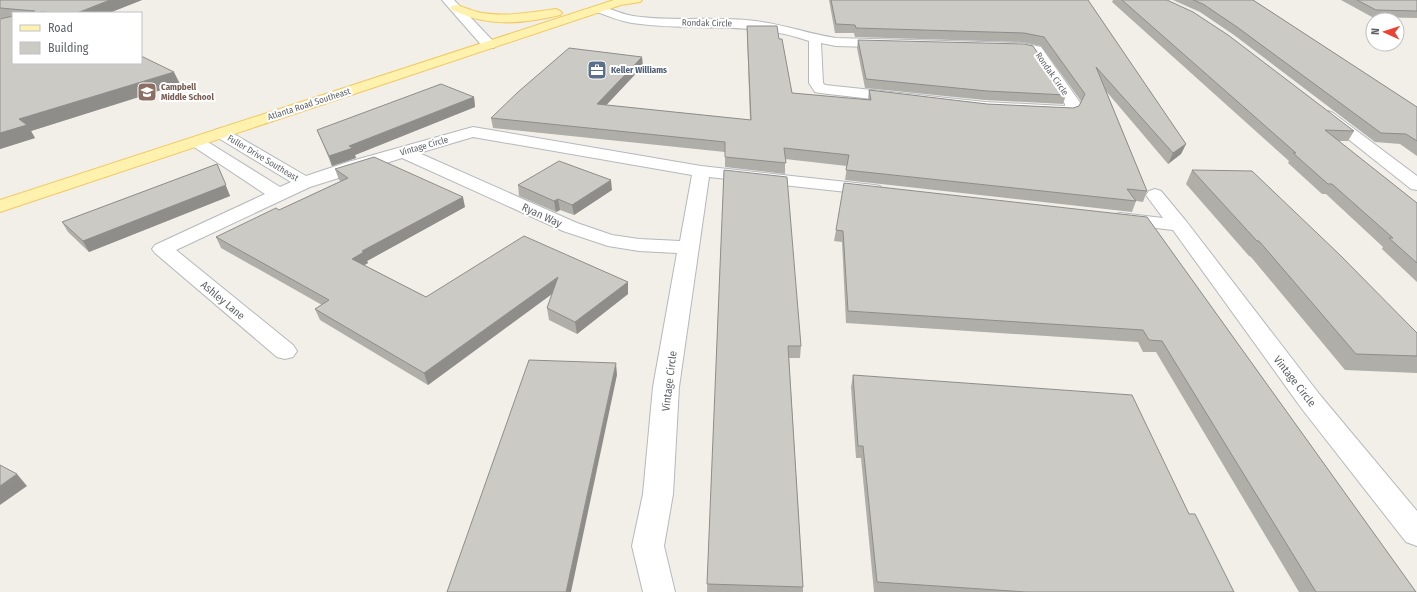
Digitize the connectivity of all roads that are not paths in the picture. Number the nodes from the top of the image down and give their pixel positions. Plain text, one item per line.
1 (636, 0) edge
2 (616, 1) edge
3 (452, 4) edge
4 (598, 9) junction
5 (816, 39) junction
6 (489, 45) junction
7 (1317, 108) edge
8 (221, 133) junction
9 (197, 142) junction
10 (403, 152) junction
11 (701, 171) junction
12 (304, 183) junction
13 (1417, 185) edge
14 (888, 192) edge
15 (278, 194) junction
16 (1155, 195) dead end
17 (0, 206) edge
18 (1100, 216) edge
19 (1179, 225) junction
20 (690, 248) junction
21 (162, 249) joint
22 (285, 351) dead end
23 (1417, 533) edge
24 (658, 592) edge

1 - 2 main road, Atlanta Road Southeast
2 - 3 main road
2 - 4 main road, Atlanta Road Southeast
3 - 6 street
4 - 5 street, Rondak Circle
4 - 6 main road, Atlanta Road Southeast
5 - 5 street, Rondak Circle
6 - 8 main road, Atlanta Road Southeast
7 - 13 street
8 - 9 main road, Atlanta Road Southeast
8 - 12 street, Fuller Drive Southeast
9 - 15 street, Fuller Drive Southeast
9 - 17 main road, Atlanta Road Southeast
10 - 11 street, Vintage Circle
10 - 12 street, Vintage Circle
10 - 20 street, Ryan Way
11 - 14 street, Vintage Circle
11 - 20 street, Vintage Circle
12 - 15 street, Vintage Circle
15 - 21 street, Vintage Circle
16 - 19 street, Vintage Circle
18 - 19 street
19 - 23 street, Vintage Circle
20 - 24 street, Vintage Circle
21 - 22 street, Ashley Lane

